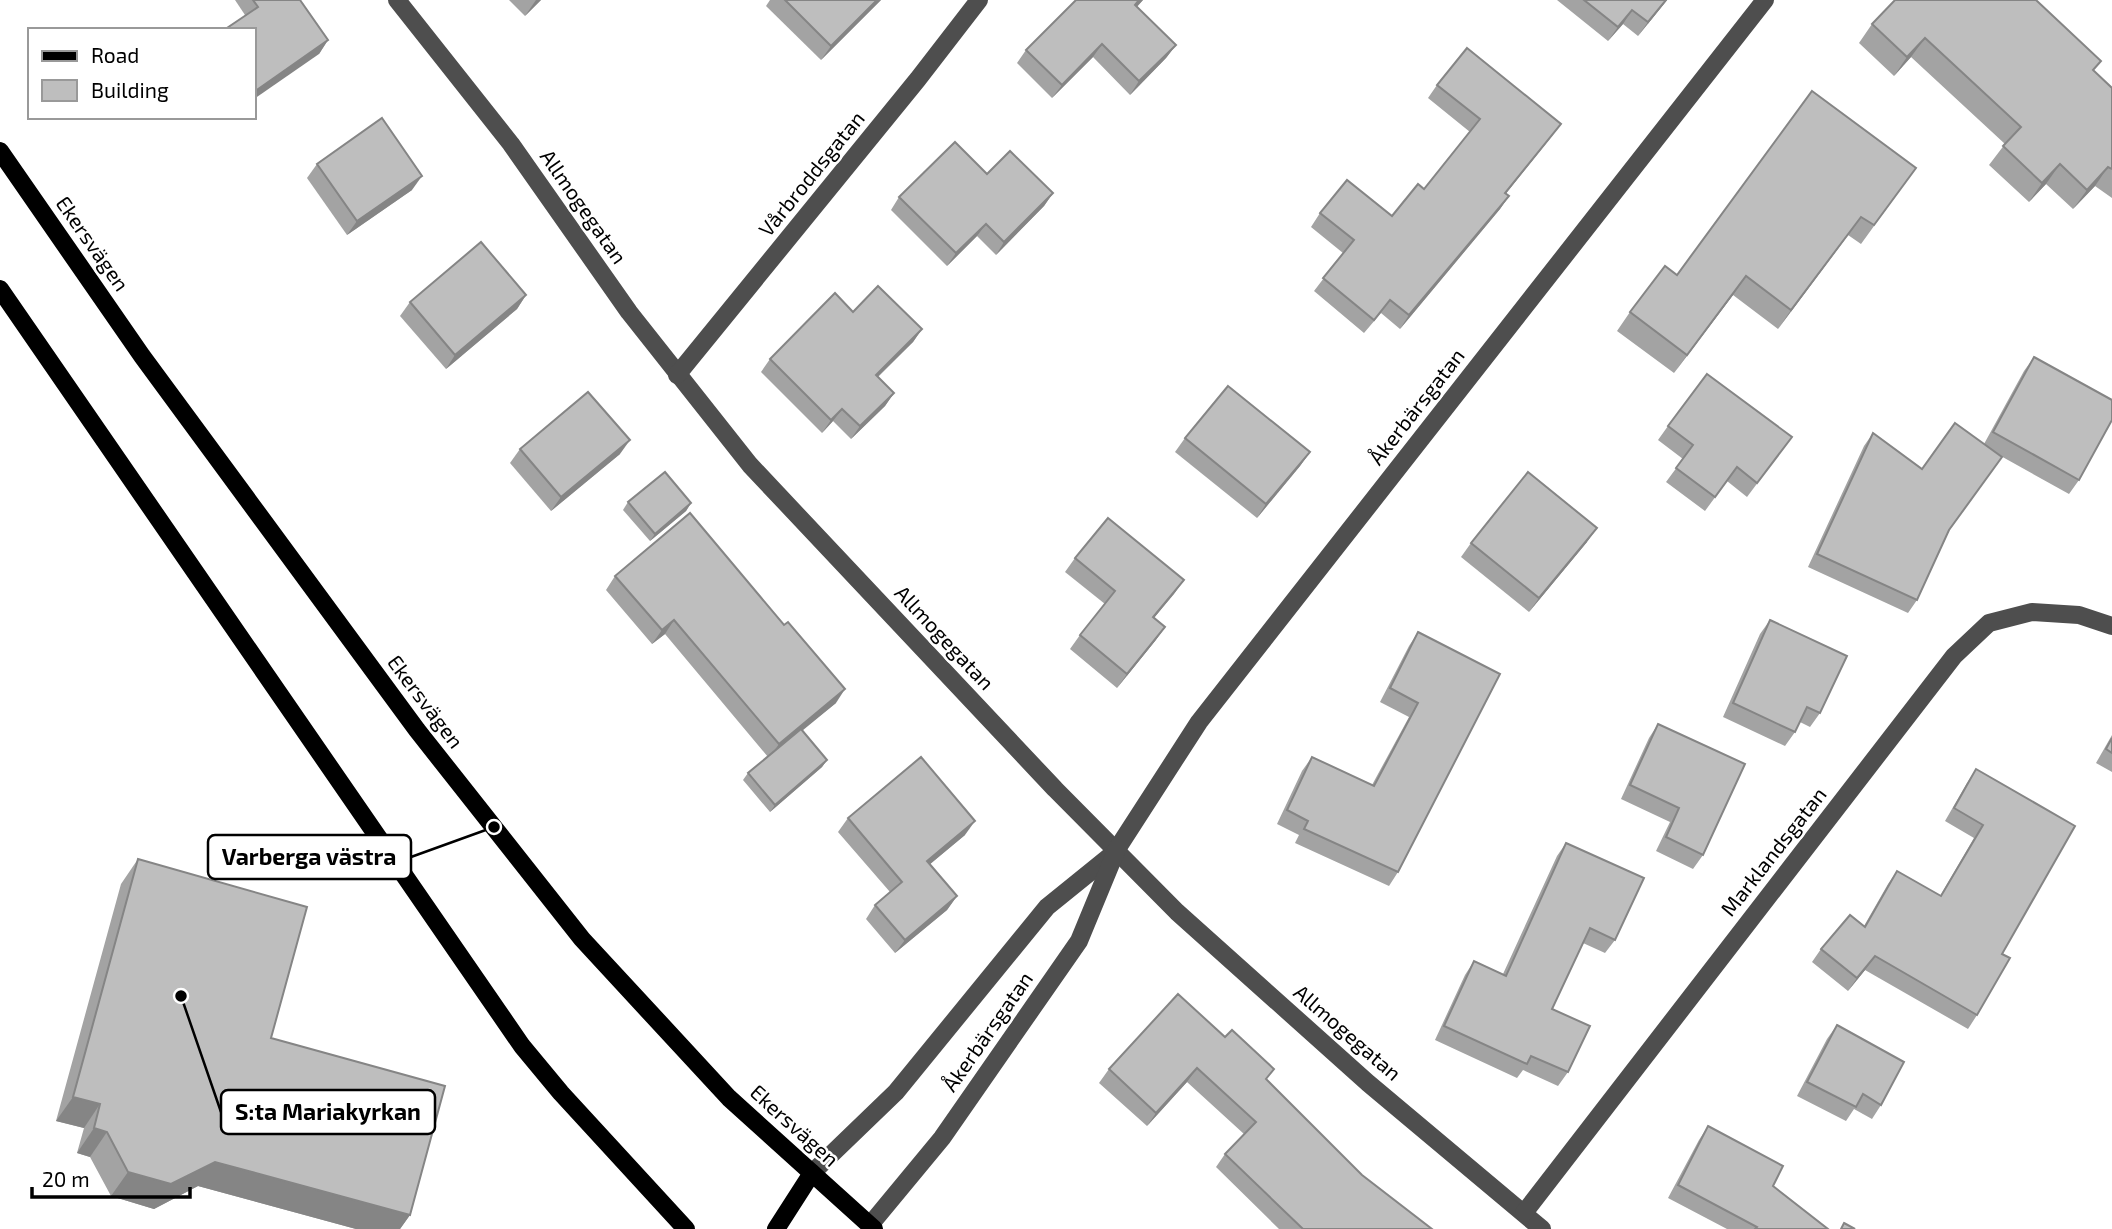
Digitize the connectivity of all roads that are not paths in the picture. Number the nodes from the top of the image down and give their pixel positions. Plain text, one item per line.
1 (397, 0) edge
2 (979, 0) edge
3 (1765, 0) edge
4 (0, 151) edge
5 (0, 289) edge
6 (677, 375) junction
7 (2112, 626) edge
8 (1117, 849) junction
9 (813, 1173) junction
10 (1524, 1213) junction
11 (870, 1228) edge
12 (685, 1229) edge
13 (776, 1229) edge
14 (1542, 1229) edge

1 - 6 street, Allmogegatan
2 - 6 street, Vårbroddsgatan
3 - 8 street, Åkerbärsgatan
4 - 9 main road, Ekersvägen
5 - 12 main road
6 - 8 street, Allmogegatan
7 - 10 street, Marklandsgatan
8 - 9 street, Åkerbärsgatan
8 - 10 street, Allmogegatan
8 - 11 street, Åkerbärsgatan
9 - 11 main road, Ekersvägen
9 - 13 main road
10 - 14 street, Allmogegatan

